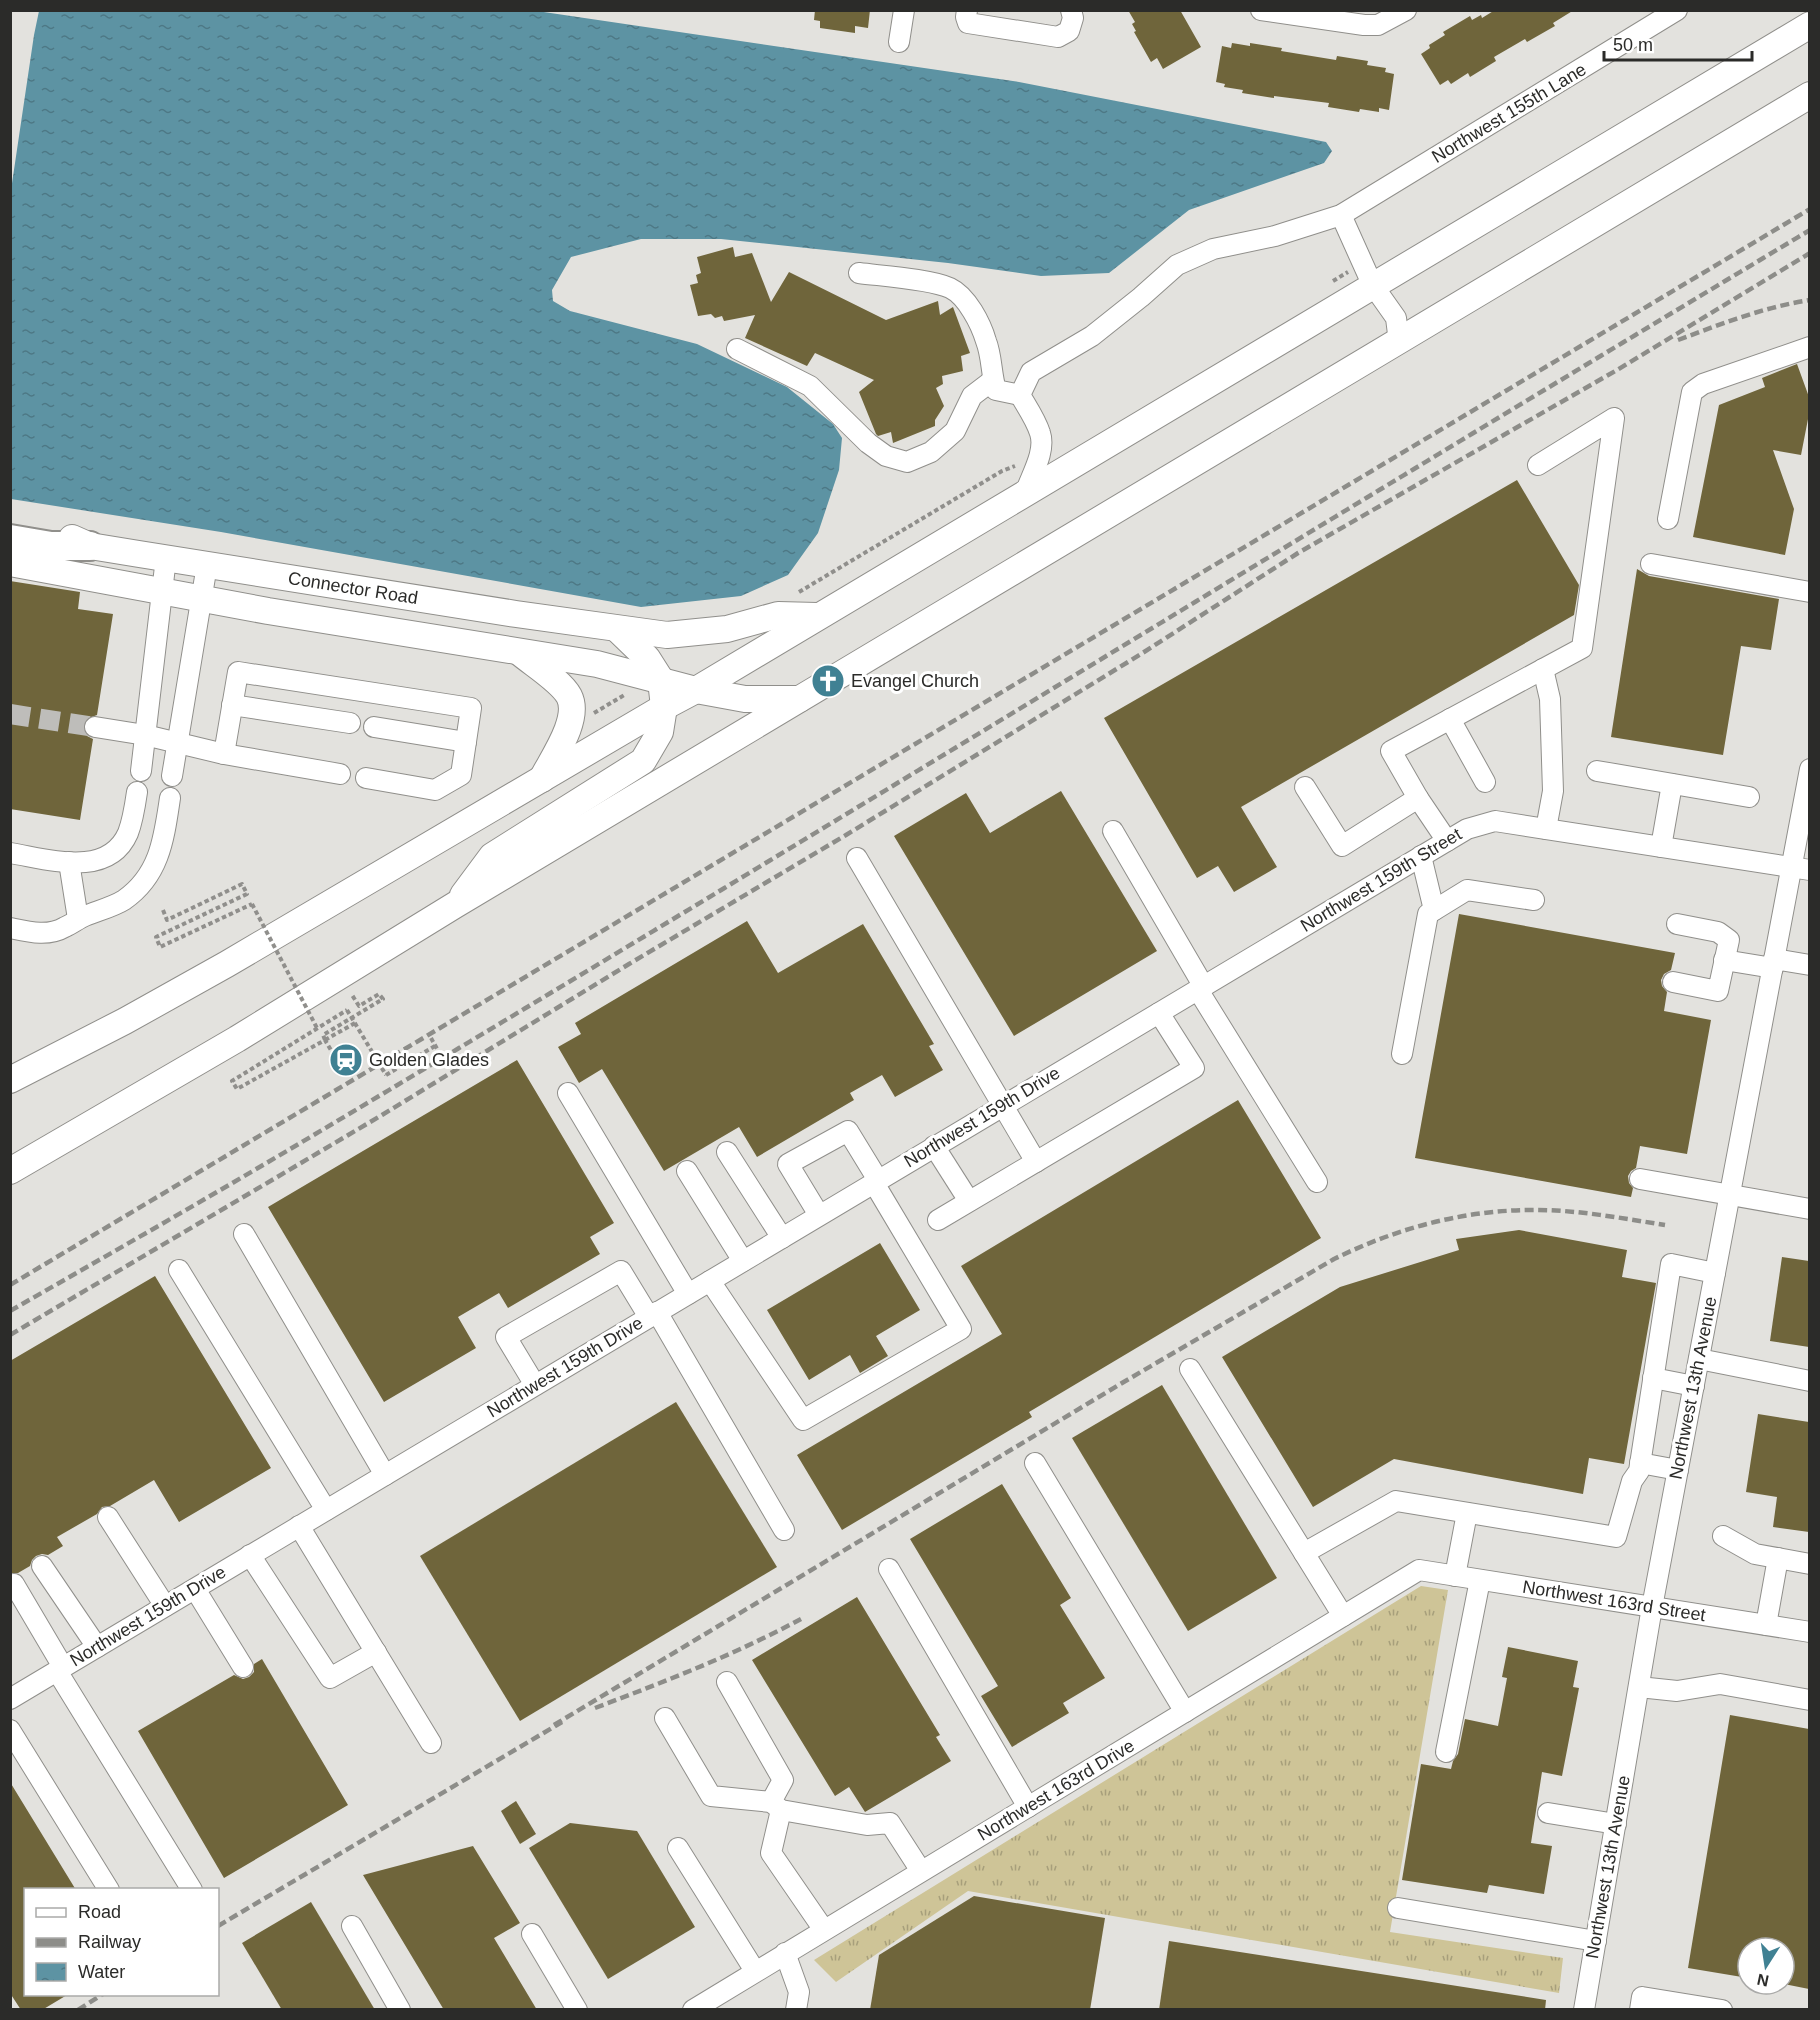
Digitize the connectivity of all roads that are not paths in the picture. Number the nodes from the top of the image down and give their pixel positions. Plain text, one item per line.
1 (904, 10) edge
2 (967, 10) edge
3 (1071, 10) edge
4 (1261, 10) edge
5 (1406, 10) edge
6 (1677, 10) edge
7 (1296, 13) edge
8 (1809, 25) edge
9 (899, 42) dead end
10 (1809, 95) edge
11 (1341, 215) junction
12 (859, 273) dead end
13 (1372, 285) junction
14 (1399, 342) junction
15 (1809, 347) edge
16 (737, 349) dead end
17 (993, 380) junction
18 (1023, 390) junction
19 (1538, 465) dead end
20 (1026, 491) junction
21 (1668, 519) dead end
22 (10, 526) edge
23 (10, 539) edge
24 (90, 546) junction
25 (166, 558) junction
26 (10, 563) edge
27 (1651, 564) dead end
28 (207, 565) junction
29 (162, 591) junction
30 (1809, 592) edge
31 (201, 598) junction
32 (817, 616) junction
33 (617, 629) junction
34 (519, 652) junction
35 (1544, 669) junction
36 (661, 680) junction
37 (696, 690) junction
38 (799, 699) junction
39 (232, 705) junction
40 (664, 706) junction
41 (1450, 719) junction
42 (350, 723) dead end
43 (95, 727) tunnel mouth
44 (374, 727) dead end
45 (145, 735) junction
46 (466, 742) junction
47 (177, 743) junction
48 (224, 754) junction
49 (1809, 769) edge
50 (141, 771) dead end
51 (1597, 771) dead end
52 (340, 774) dead end
53 (172, 776) dead end
54 (366, 778) dead end
55 (542, 779) junction
56 (1485, 782) dead end
57 (1672, 784) junction
58 (1305, 787) dead end
59 (137, 792) dead end
60 (1749, 797) dead end
61 (170, 798) dead end
62 (1418, 798) junction
63 (1546, 829) junction
64 (1113, 831) dead end
65 (1447, 841) junction
66 (1661, 848) junction
67 (10, 853) edge
68 (1421, 856) junction
69 (857, 858) dead end
70 (69, 862) junction
71 (1800, 869) edge
72 (1534, 900) dead end
73 (455, 905) junction
74 (1434, 910) junction
75 (78, 919) junction
76 (1677, 924) dead end
77 (10, 928) edge
78 (1724, 960) junction
79 (1774, 964) junction
80 (1809, 965) edge
81 (1673, 982) dead end
82 (1201, 988) junction
83 (1159, 1013) junction
84 (1120, 1035) joint
85 (1402, 1054) dead end
86 (10, 1080) edge
87 (568, 1093) dead end
88 (1001, 1106) junction
89 (934, 1146) junction
90 (727, 1152) dead end
91 (1036, 1162) junction
92 (10, 1171) edge
93 (687, 1171) dead end
94 (1640, 1179) dead end
95 (876, 1181) junction
96 (1317, 1182) dead end
97 (1730, 1195) junction
98 (969, 1201) junction
99 (1809, 1209) edge
100 (819, 1215) junction
101 (938, 1220) dead end
102 (244, 1234) dead end
103 (782, 1238) junction
104 (743, 1261) junction
105 (179, 1270) dead end
106 (1715, 1273) junction
107 (710, 1281) junction
108 (688, 1294) junction
109 (653, 1315) junction
110 (1699, 1359) junction
111 (1190, 1369) dead end
112 (1653, 1378) junction
113 (1809, 1381) edge
114 (535, 1385) junction
115 (1694, 1386) junction
116 (1035, 1462) dead end
117 (1640, 1463) junction
118 (1678, 1470) junction
119 (385, 1475) junction
120 (326, 1510) junction
121 (1467, 1513) junction
122 (108, 1517) dead end
123 (299, 1526) junction
124 (784, 1530) dead end
125 (1723, 1536) dead end
126 (1304, 1553) junction
127 (250, 1555) junction
128 (1778, 1558) junction
129 (1809, 1564) edge
130 (42, 1566) dead end
131 (890, 1569) dead end
132 (1419, 1570) joint
133 (1455, 1576) junction
134 (1480, 1580) junction
135 (14, 1584) dead end
136 (195, 1589) junction
137 (165, 1606) junction
138 (1652, 1607) junction
139 (1343, 1616) junction
140 (1766, 1625) junction
141 (1809, 1632) edge
142 (97, 1647) junction
143 (376, 1652) junction
144 (243, 1667) dead end
145 (60, 1669) junction
146 (727, 1682) dead end
147 (1639, 1687) junction
148 (10, 1699) edge
149 (1809, 1700) edge
150 (1185, 1712) junction
151 (665, 1718) dead end
152 (10, 1730) edge
153 (431, 1743) dead end
154 (1446, 1752) dead end
155 (776, 1806) junction
156 (1028, 1806) junction
157 (1548, 1813) dead end
158 (1616, 1824) junction
159 (678, 1848) dead end
160 (921, 1871) junction
161 (108, 1888) edge
162 (191, 1888) edge
163 (1398, 1908) dead end
164 (352, 1926) dead end
165 (824, 1930) junction
166 (532, 1934) dead end
167 (1596, 1941) junction
168 (785, 1953) junction
169 (755, 1971) junction
170 (723, 2001) edge
171 (400, 2010) edge
172 (577, 2010) edge
173 (693, 2010) edge
174 (796, 2010) edge
175 (1584, 2010) edge
176 (1640, 2010) edge
177 (1722, 2010) edge

1 - 9 street
2 - 3 street
4 - 7 street
5 - 7 street
6 - 11 street, Northwest 155th Lane
8 - 13 main road
10 - 14 main road
11 - 13 street
11 - 18 street, Northwest 155th Lane
12 - 17 street
13 - 14 street
13 - 20 main road
14 - 38 main road
15 - 21 street
16 - 17 street
17 - 18 street
18 - 20 street
19 - 35 street
20 - 32 main road
22 - 24 main road, Connector Road
23 - 24 highway
24 - 25 main road, Connector Road
25 - 28 main road, Connector Road
25 - 29 street
26 - 29 main road, Connector Road
27 - 30 street
28 - 31 street
28 - 33 main road, Connector Road
29 - 31 main road, Connector Road
29 - 45 street
31 - 34 main road, Connector Road
31 - 47 street
32 - 33 main road, Connector Road
32 - 37 main road
33 - 36 main road
34 - 36 main road, Connector Road
34 - 55 main road
35 - 41 street
35 - 63 street
36 - 37 main road, Connector Road
36 - 40 main road
37 - 38 main road, Connector Road
37 - 40 main road
38 - 73 main road
39 - 42 street
39 - 46 street
39 - 48 street
40 - 55 main road
40 - 73 main road
41 - 56 street
41 - 62 street
43 - 45 street
44 - 46 street
45 - 47 street
45 - 50 street
46 - 54 street
47 - 48 street
47 - 53 street
48 - 52 street
49 - 71 street, Northwest 13th Avenue
51 - 57 street
55 - 86 main road
57 - 60 street
57 - 66 street
58 - 62 street
59 - 70 street
61 - 75 street
62 - 65 street
63 - 65 street, Northwest 159th Street
63 - 66 street, Northwest 159th Street
64 - 82 street
65 - 68 street, Northwest 159th Street
66 - 71 street, Northwest 159th Street
67 - 70 street
68 - 74 street
68 - 82 street, Northwest 159th Street
69 - 88 street
70 - 75 street
71 - 79 street, Northwest 13th Avenue
72 - 74 street
73 - 92 main road
74 - 85 street
75 - 77 street
76 - 78 street
78 - 79 street
78 - 81 street
79 - 80 street
79 - 97 street, Northwest 13th Avenue
82 - 83 street, Northwest 159th Street
82 - 96 street
83 - 84 street, Northwest 159th Street
83 - 91 street
84 - 88 street, Northwest 159th Drive
87 - 108 street
88 - 89 street, Northwest 159th Drive
88 - 91 street
89 - 95 street, Northwest 159th Drive
89 - 98 street
90 - 103 street
91 - 98 street
93 - 104 street
94 - 97 street
95 - 100 street, Northwest 159th Drive
95 - 100 street
95 - 107 street
97 - 99 street
97 - 106 street, Northwest 13th Avenue
98 - 101 street
100 - 103 street, Northwest 159th Drive
102 - 119 street
103 - 104 street, Northwest 159th Drive
104 - 107 street, Northwest 159th Drive
105 - 120 street
106 - 110 street, Northwest 13th Avenue
106 - 112 street
107 - 108 street, Northwest 159th Drive
108 - 109 street, Northwest 159th Drive
109 - 114 street, Northwest 159th Drive
109 - 114 street
109 - 124 street
110 - 113 street
110 - 115 street, Northwest 13th Avenue
111 - 126 street
112 - 115 street
112 - 117 street
114 - 119 street, Northwest 159th Drive
115 - 118 street, Northwest 13th Avenue
116 - 150 street
117 - 118 street
117 - 121 street
118 - 138 street, Northwest 13th Avenue
119 - 120 street, Northwest 159th Drive
120 - 123 street, Northwest 159th Drive
121 - 126 street
121 - 133 street
122 - 137 street
123 - 127 street, Northwest 159th Drive
123 - 143 street
125 - 128 street
126 - 139 street
127 - 136 street, Northwest 159th Drive
127 - 143 street
128 - 129 street
128 - 140 street
130 - 142 street
131 - 156 street
132 - 133 street, Northwest 163rd Street
132 - 139 street, Northwest 163rd Drive
133 - 134 street, Northwest 163rd Street
134 - 138 street, Northwest 163rd Street
134 - 154 street
135 - 145 street
136 - 137 street, Northwest 159th Drive
136 - 144 street
137 - 142 street, Northwest 159th Drive
138 - 140 street, Northwest 163rd Street
138 - 147 street, Northwest 13th Avenue
139 - 150 street, Northwest 163rd Drive
140 - 141 street, Northwest 163rd Street
142 - 145 street, Northwest 159th Drive
143 - 153 street
145 - 148 street, Northwest 159th Drive
145 - 162 street
146 - 155 street
147 - 149 street
147 - 158 street, Northwest 13th Avenue
150 - 156 street, Northwest 163rd Drive
151 - 155 street
152 - 161 street
155 - 160 street
155 - 165 street
156 - 160 street, Northwest 163rd Drive
157 - 158 street
158 - 167 street, Northwest 13th Avenue
159 - 169 street
160 - 165 street, Northwest 163rd Drive
163 - 167 street
164 - 171 street
165 - 168 street, Northwest 163rd Drive
166 - 172 street
167 - 175 street, Northwest 13th Avenue
168 - 169 street, Northwest 163rd Drive
168 - 174 street
169 - 170 street, Northwest 163rd Drive
170 - 173 street, Northwest 163rd Drive
176 - 177 street

